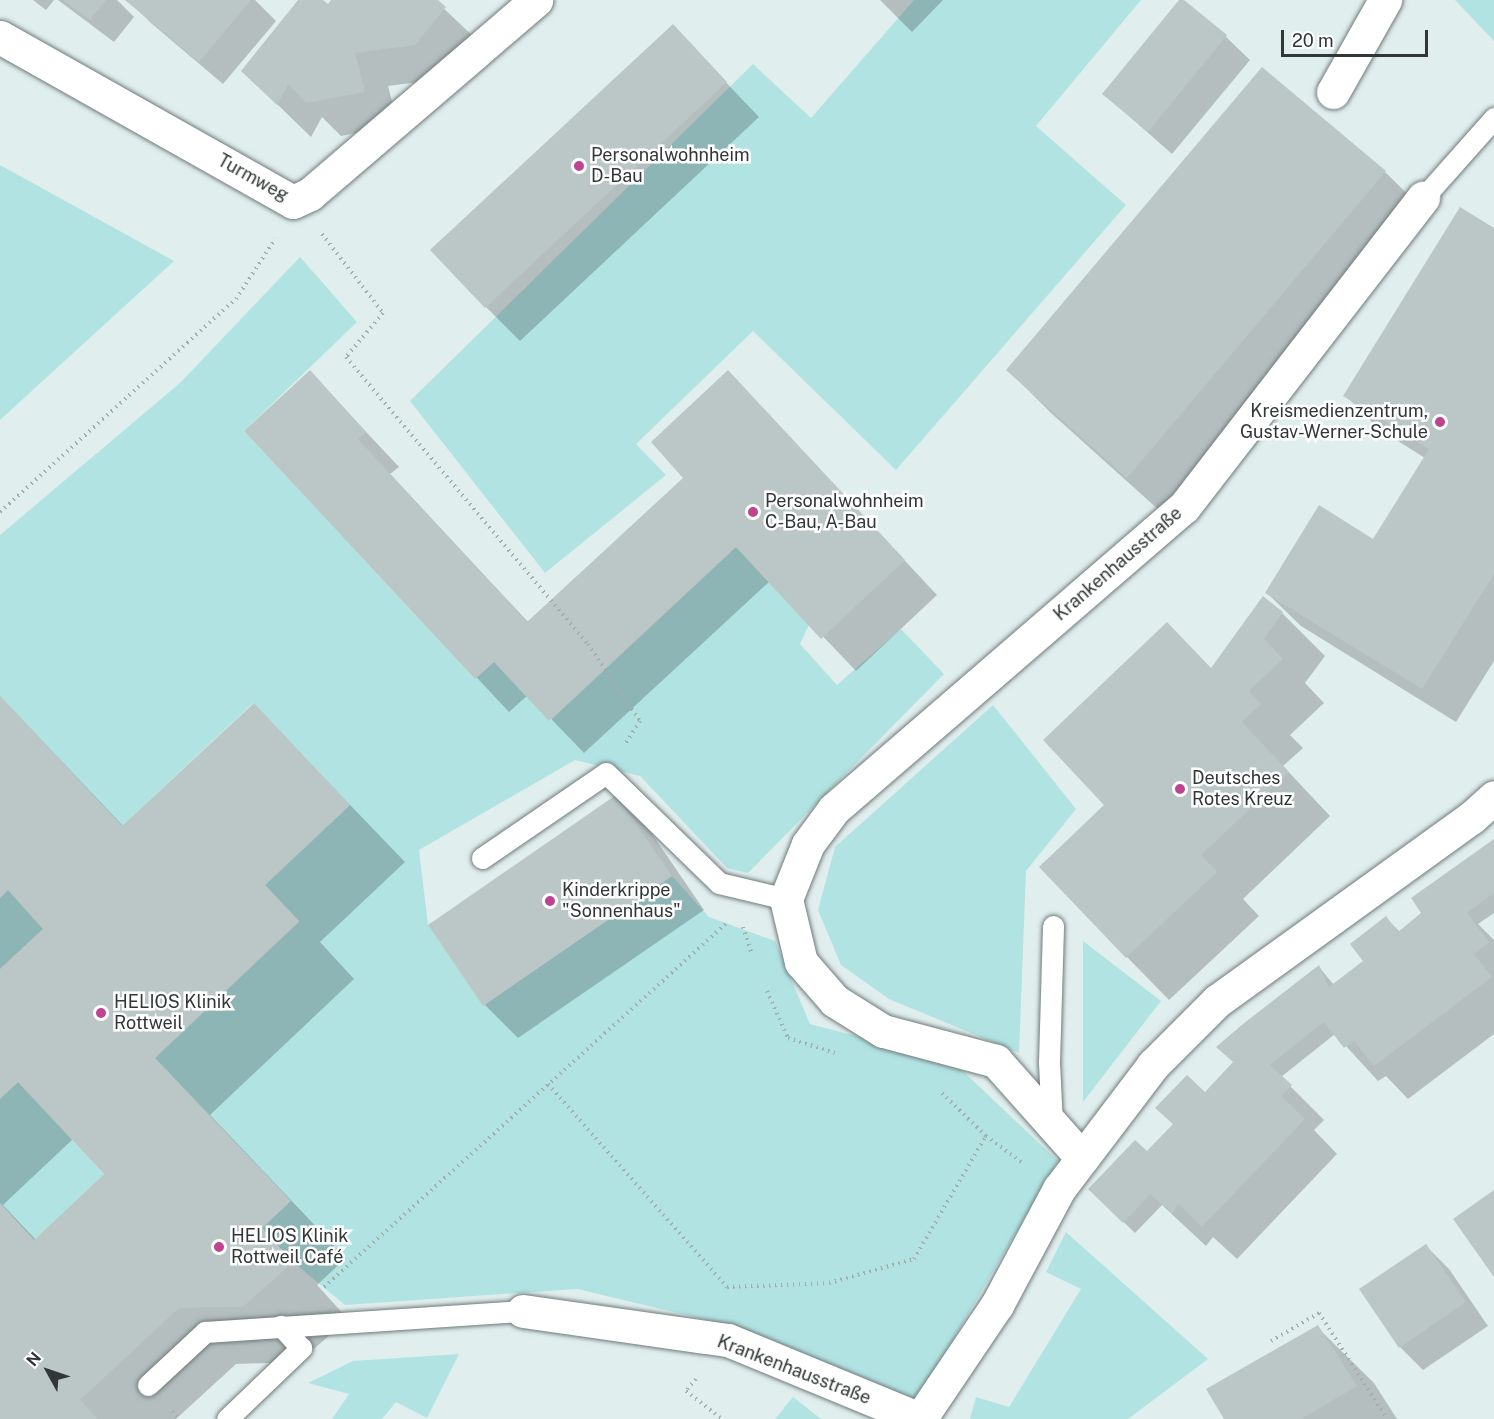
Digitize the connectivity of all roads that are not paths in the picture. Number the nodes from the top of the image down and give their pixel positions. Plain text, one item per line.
1 (536, 0) edge
2 (1385, 0) edge
3 (0, 37) edge
4 (1333, 92) dead end
5 (1494, 118) edge
6 (1422, 198) joint
7 (1494, 797) edge
8 (482, 858) dead end
9 (786, 899) junction
10 (1053, 926) dead end
11 (1052, 1124) junction
12 (1082, 1158) junction
13 (523, 1311) joint
14 (281, 1326) junction
15 (148, 1385) dead end
16 (226, 1419) edge

1 - 3 street, Turmweg
2 - 4 street
5 - 6 lane
6 - 9 street, Krankenhausstraße
7 - 12 street, Krankenhausstraße
8 - 9 lane
9 - 11 street
10 - 11 lane
11 - 12 street
12 - 13 street, Krankenhausstraße
13 - 14 lane
14 - 15 lane
14 - 16 lane

